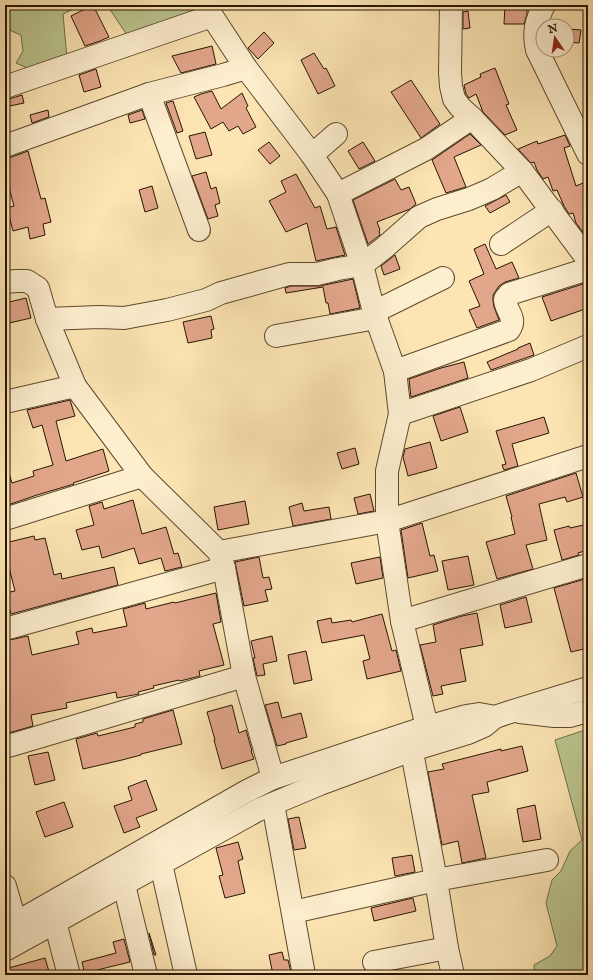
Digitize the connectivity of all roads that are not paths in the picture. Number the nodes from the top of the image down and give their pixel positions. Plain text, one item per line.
1 (451, 5) edge
2 (544, 5) edge
3 (210, 10) edge
4 (246, 68) junction
5 (5, 87) edge
6 (149, 94) junction
7 (472, 118) junction
8 (336, 134) dead end
9 (5, 146) edge
10 (312, 154) junction
11 (588, 154) edge
12 (522, 171) junction
13 (338, 194) junction
14 (552, 210) junction
15 (199, 230) dead end
16 (501, 244) dead end
17 (588, 260) edge
18 (362, 265) junction
19 (588, 269) edge
20 (443, 278) dead end
21 (5, 282) edge
22 (375, 315) junction
23 (47, 319) junction
24 (276, 336) dead end
25 (588, 346) edge
26 (394, 371) junction
27 (75, 386) junction
28 (5, 402) edge
29 (400, 414) junction
30 (588, 456) edge
31 (142, 476) junction
32 (5, 519) edge
33 (387, 521) junction
34 (222, 560) junction
35 (588, 565) edge
36 (402, 621) junction
37 (5, 629) edge
38 (588, 672) edge
39 (244, 676) junction
40 (588, 688) edge
41 (588, 711) edge
42 (506, 713) junction
43 (420, 738) junction
44 (5, 748) edge
45 (273, 778) junction
46 (273, 804) junction
47 (547, 860) dead end
48 (161, 864) junction
49 (436, 880) junction
50 (124, 885) junction
51 (5, 886) edge
52 (293, 912) junction
53 (55, 922) junction
54 (10, 926) edge
55 (447, 948) junction
56 (5, 950) edge
57 (374, 962) dead end
58 (69, 975) edge
59 (146, 975) edge
60 (186, 975) edge
61 (304, 975) edge
62 (453, 975) edge

1 - 7 street
2 - 11 street
3 - 4 street
3 - 5 street
4 - 6 street
4 - 10 street
6 - 9 street
6 - 15 street
7 - 12 street
7 - 13 street
8 - 10 street
10 - 13 street
12 - 14 street
12 - 18 street
13 - 18 street
14 - 16 street
14 - 17 street
18 - 22 street
18 - 23 street
19 - 26 street
20 - 22 street
21 - 23 street
22 - 24 street
22 - 26 street
23 - 27 street
25 - 29 street
26 - 29 street
27 - 28 street
27 - 31 street
29 - 33 street
30 - 33 street
31 - 32 street
31 - 34 street
33 - 34 street
33 - 36 street
34 - 37 street
34 - 39 street
35 - 36 street
36 - 43 street
38 - 42 street
39 - 44 street
39 - 45 street
40 - 42 street
41 - 42 street
42 - 43 street
43 - 45 street
43 - 46 street
43 - 49 street
45 - 54 street
46 - 48 street
46 - 52 street
47 - 49 street
48 - 50 street
48 - 60 street
49 - 52 street
49 - 55 street
50 - 53 street
50 - 59 street
51 - 54 street
52 - 61 street
53 - 56 street
53 - 58 street
55 - 57 street
55 - 62 street

